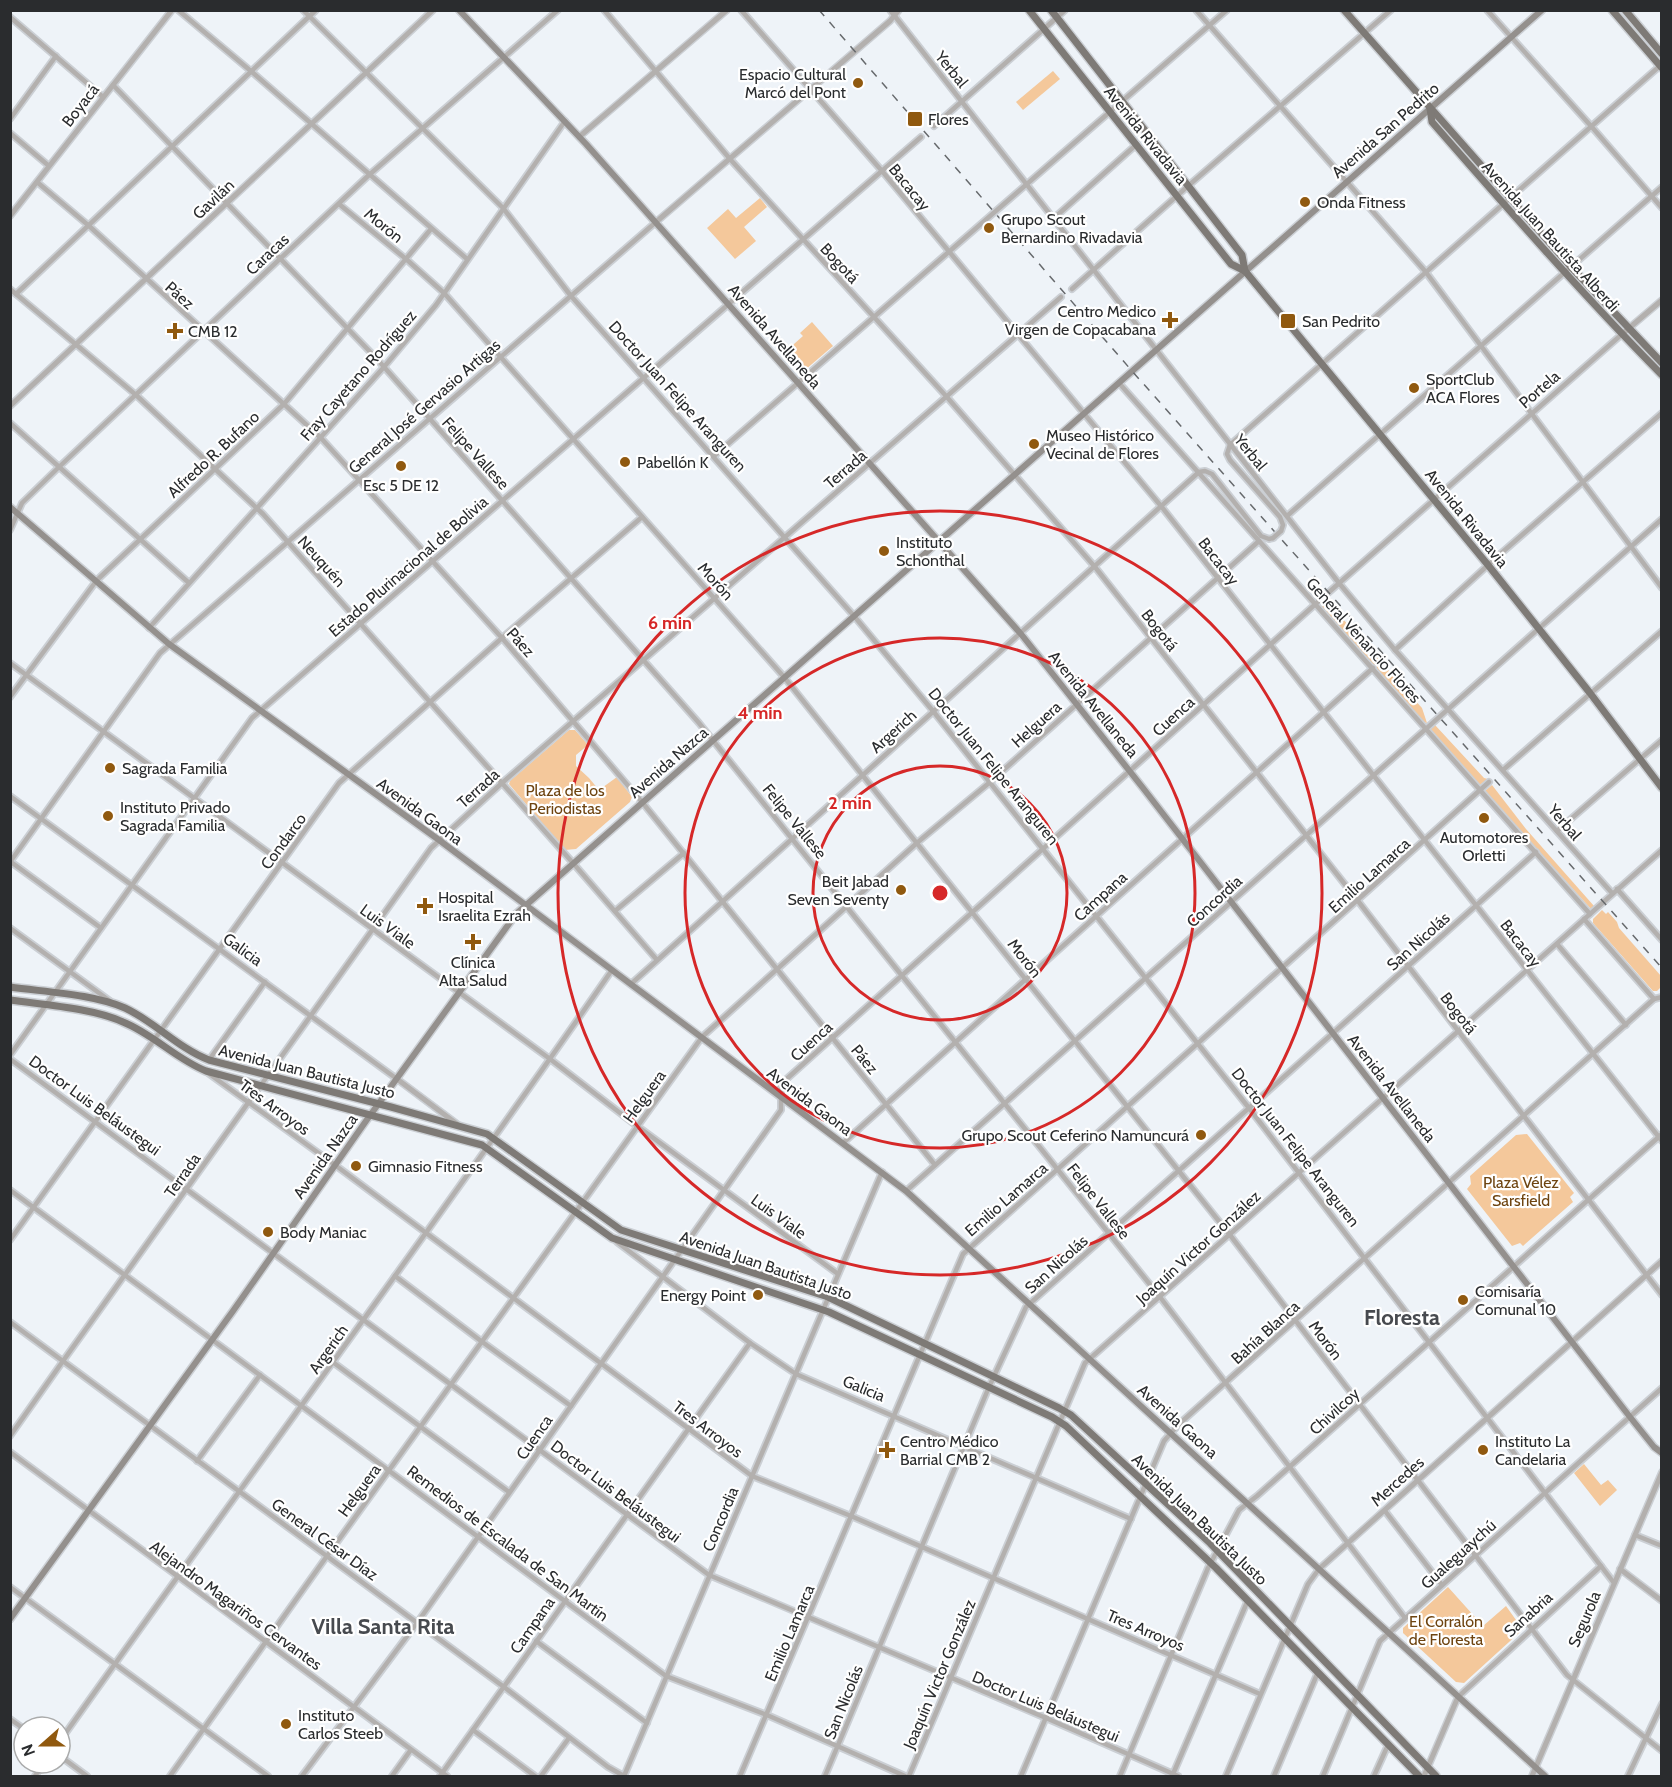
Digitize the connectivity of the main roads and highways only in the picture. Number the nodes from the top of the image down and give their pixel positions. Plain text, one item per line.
1 (459, 10) edge
2 (1029, 10) edge
3 (1051, 10) edge
4 (1344, 10) edge
5 (1542, 10) edge
6 (1612, 10) edge
7 (1625, 10) edge
8 (1662, 54) edge
9 (1661, 66) edge
10 (1430, 109) junction
11 (1568, 270) junction
12 (1245, 271) junction
13 (1662, 363) edge
14 (1662, 375) edge
15 (10, 507) edge
16 (939, 541) junction
17 (1662, 788) edge
18 (525, 906) junction
19 (10, 987) edge
20 (10, 1000) edge
21 (378, 1104) junction
22 (370, 1115) junction
23 (1662, 1453) edge
24 (10, 1618) edge
25 (1419, 1776) edge
26 (1436, 1776) edge
27 (1545, 1776) edge

1 - 16 main road, Avenida Avellaneda
2 - 12 main road, Avenida Rivadavia
3 - 12 main road, Avenida Rivadavia
4 - 10 main road, Avenida Juan Bautista Alberdi
5 - 10 main road, Avenida San Pedrito
6 - 9 main road
7 - 8 main road
10 - 11 main road, Avenida Juan Bautista Alberdi
10 - 11 main road, Avenida Juan Bautista Alberdi
10 - 12 main road, Avenida San Pedrito
11 - 13 main road, Avenida Juan Bautista Alberdi
11 - 14 main road, Avenida Juan Bautista Alberdi
12 - 16 main road, Avenida Nazca
12 - 17 main road, Avenida Rivadavia
15 - 18 main road, Avenida Gaona
16 - 18 main road, Avenida Nazca
16 - 23 main road, Avenida Avellaneda
18 - 21 main road, Avenida Nazca
18 - 27 main road, Avenida Gaona
19 - 21 main road, Avenida Juan Bautista Justo
20 - 22 main road, Avenida Juan Bautista Justo
21 - 22 main road, Avenida Nazca
21 - 26 main road, Avenida Juan Bautista Justo
22 - 24 main road, Avenida Nazca
22 - 25 main road, Avenida Juan Bautista Justo

